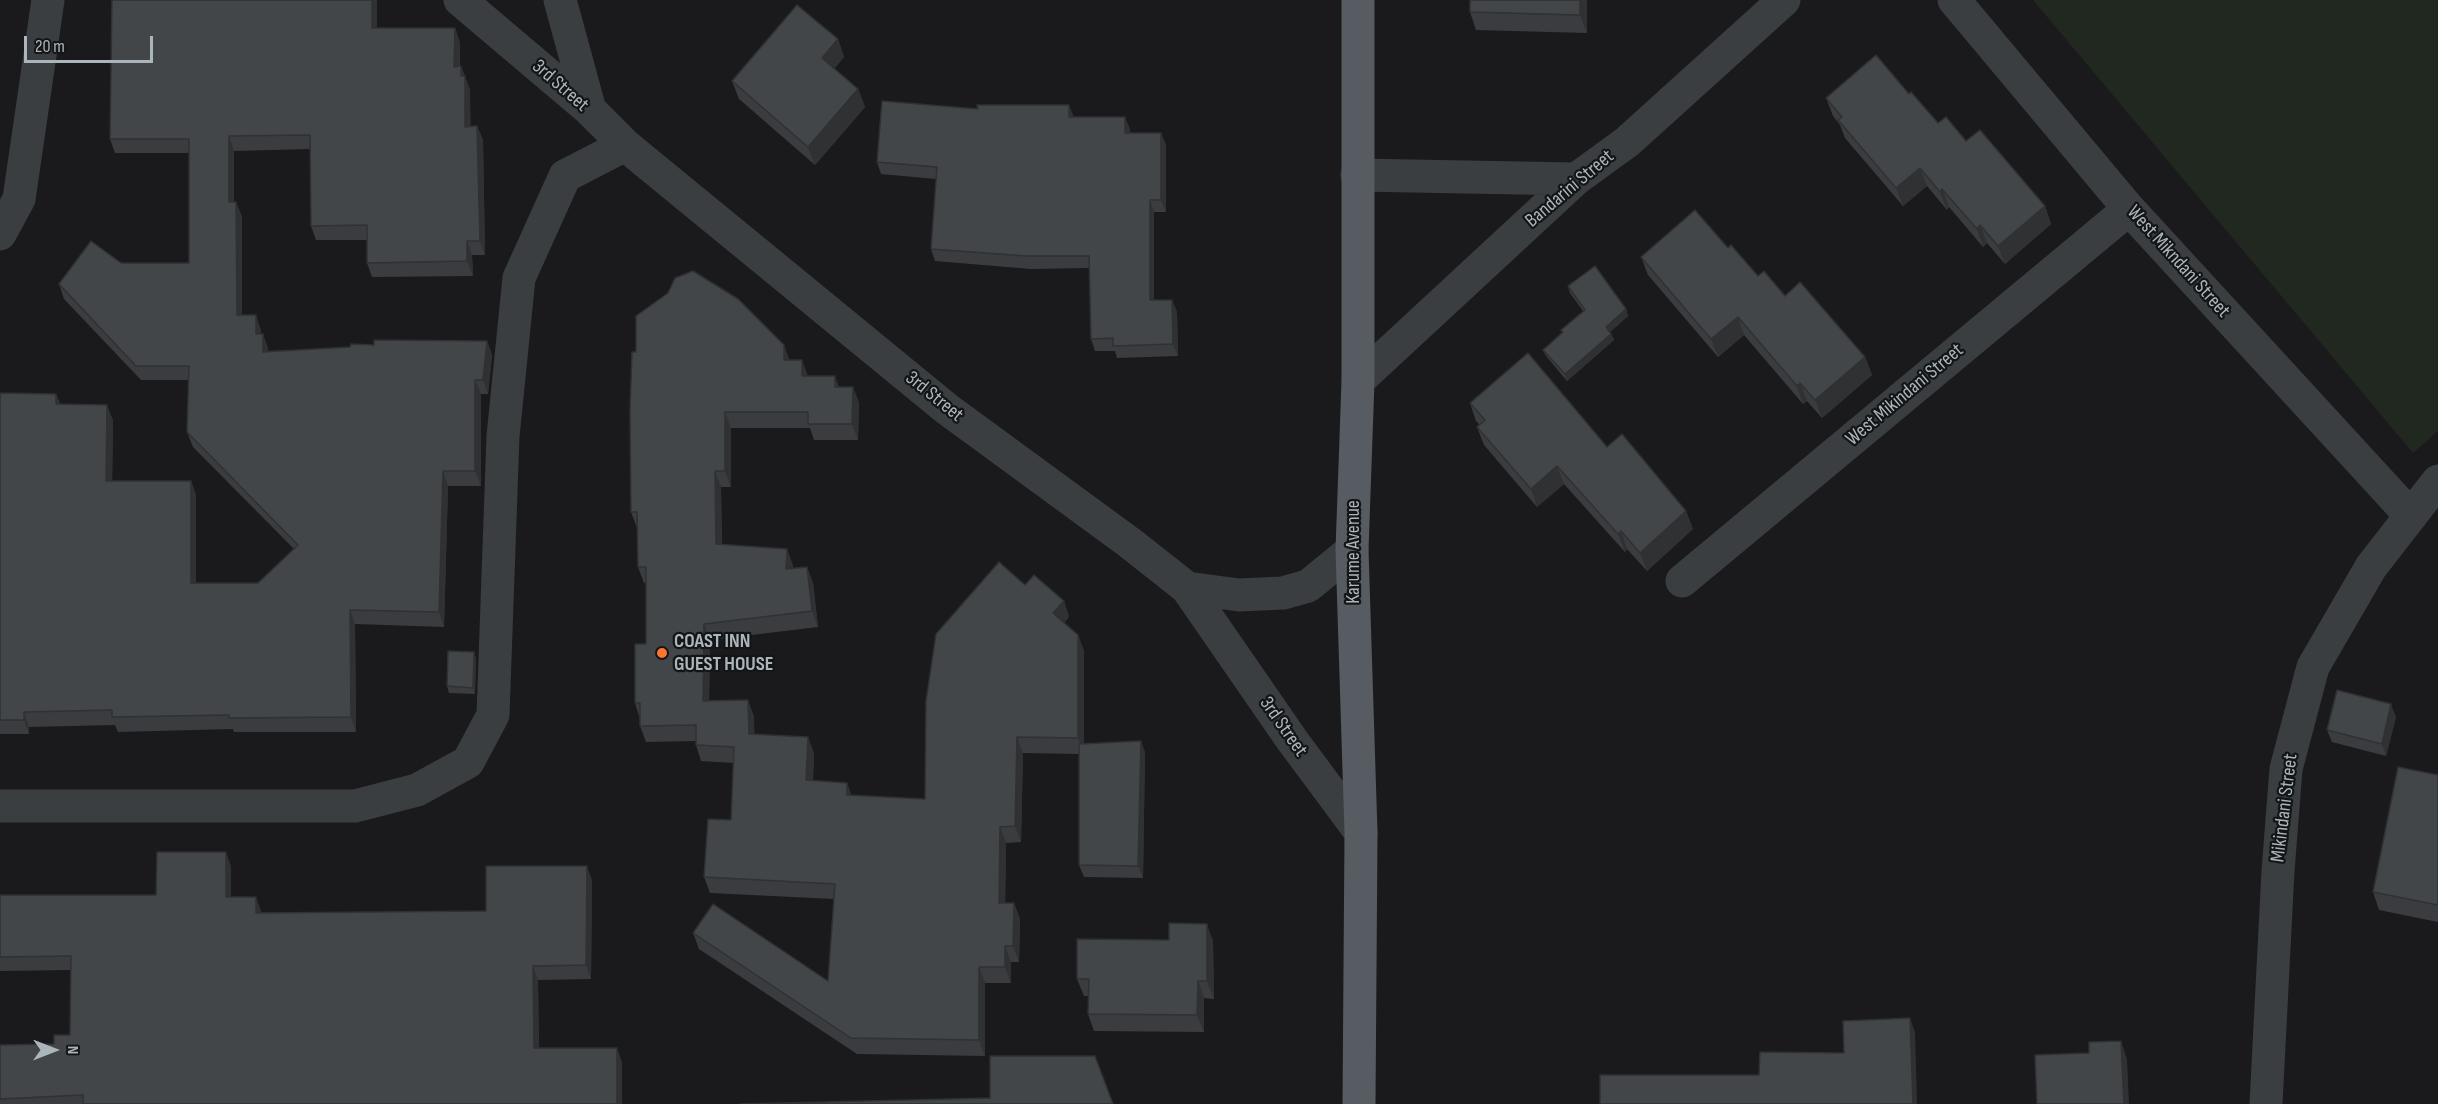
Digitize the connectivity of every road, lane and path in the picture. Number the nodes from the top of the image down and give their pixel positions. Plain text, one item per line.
1 (48, 0) edge
2 (460, 0) edge
3 (560, 0) edge
4 (1358, 0) edge
5 (1784, 0) edge
6 (1954, 0) edge
7 (590, 110) junction
8 (625, 145) junction
9 (1357, 175) junction
10 (1576, 179) junction
11 (2129, 209) junction
12 (0, 234) edge
13 (1358, 381) junction
14 (2438, 481) edge
15 (2411, 516) junction
16 (1352, 550) junction
17 (1682, 581) dead end
18 (1187, 588) junction
19 (0, 806) edge
20 (1361, 833) junction
21 (1359, 1104) edge
22 (2266, 1104) edge

1 - 12 street
2 - 7 street, 3rd Street
3 - 7 street
4 - 9 main road, Karume Avenue
5 - 10 street, Bandarini Street
6 - 11 street, West Mikndani Street
7 - 8 street, 3rd Street
8 - 18 street, 3rd Street
8 - 19 street
9 - 10 street
9 - 13 main road, Karume Avenue
10 - 13 street, Bandarini Street
11 - 15 street, West Mikndani Street
11 - 17 street, West Mikindani Street
13 - 16 main road, Karume Avenue
14 - 15 street, Mikindani Street
15 - 22 street, Mikindani Street
16 - 18 street
16 - 20 main road, Karume Avenue
18 - 20 street, 3rd Street
20 - 21 main road, Karume Avenue

